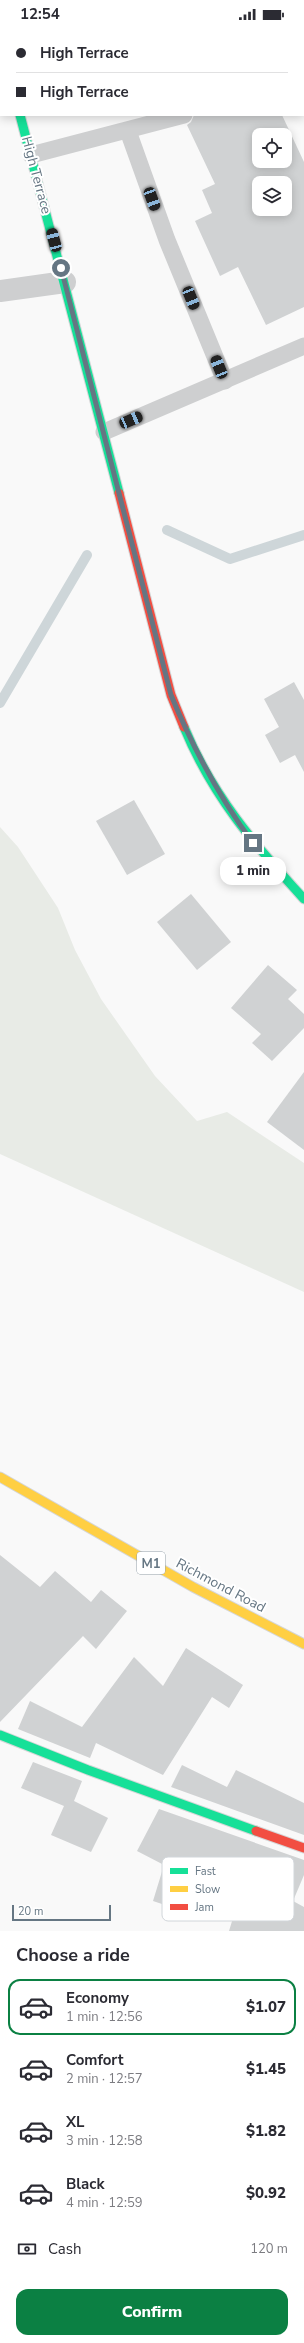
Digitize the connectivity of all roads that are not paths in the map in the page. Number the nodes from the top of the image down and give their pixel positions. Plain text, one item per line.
1 (20, 116) edge
2 (180, 116) edge
3 (128, 131) junction
4 (31, 155) junction
5 (65, 282) junction
6 (0, 291) edge
7 (304, 346) edge
8 (225, 381) junction
9 (104, 432) junction
10 (304, 899) edge
11 (0, 1477) edge
12 (304, 1644) edge
13 (0, 1735) edge
14 (304, 1848) edge

1 - 4 main road, High Terrace
2 - 3 lane
3 - 4 lane
3 - 8 lane
4 - 5 main road, High Terrace
5 - 6 street
5 - 9 main road, High Terrace
7 - 8 lane
8 - 9 lane
9 - 10 main road, High Terrace
11 - 12 main road, Richmond Road / M1
13 - 14 main road

